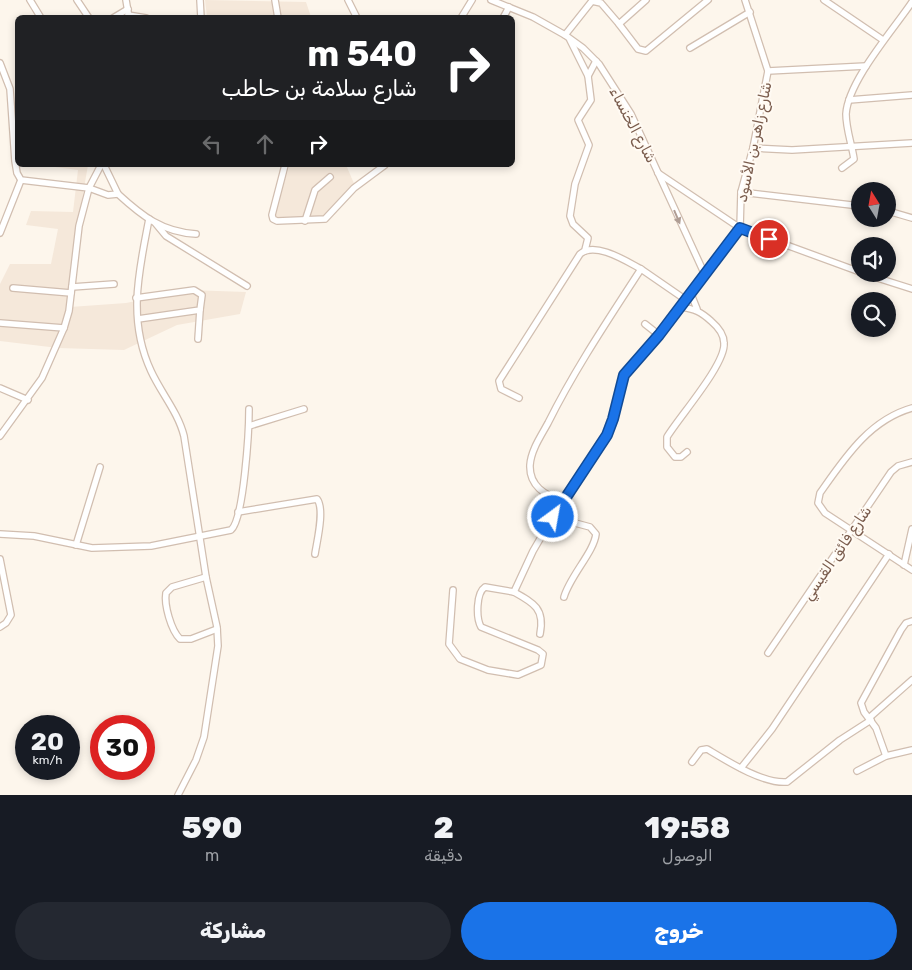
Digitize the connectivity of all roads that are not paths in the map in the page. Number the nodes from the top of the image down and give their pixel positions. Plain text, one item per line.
1 (30, 0) edge
2 (78, 0) edge
3 (126, 0) edge
4 (200, 0) edge
5 (275, 0) edge
6 (348, 0) edge
7 (472, 0) edge
8 (491, 0) edge
9 (646, 0) edge
10 (708, 0) edge
11 (745, 0) edge
12 (824, 0) edge
13 (911, 3) edge
14 (509, 7) junction
15 (750, 12) junction
16 (128, 14) edge
17 (39, 15) edge
18 (87, 15) edge
19 (200, 15) edge
20 (278, 15) edge
21 (356, 15) edge
22 (463, 15) edge
23 (505, 15) edge
24 (619, 24) junction
25 (567, 36) junction
26 (883, 40) junction
27 (690, 48) dead end
28 (596, 61) junction
29 (0, 63) edge
30 (866, 66) junction
31 (768, 70) junction
32 (588, 76) junction
33 (912, 95) edge
34 (849, 100) junction
35 (912, 143) edge
36 (852, 146) junction
37 (753, 148) junction
38 (15, 161) edge
39 (16, 167) edge
40 (102, 167) edge
41 (104, 167) edge
42 (285, 167) edge
43 (382, 167) edge
44 (842, 168) dead end
45 (658, 172) junction
46 (330, 177) dead end
47 (21, 180) junction
48 (89, 188) junction
49 (741, 192) junction
50 (118, 194) junction
51 (851, 205) edge
52 (896, 213) edge
53 (912, 218) edge
54 (149, 219) junction
55 (305, 221) junction
56 (156, 224) junction
57 (740, 228) junction
58 (0, 234) edge
59 (196, 234) dead end
60 (586, 250) junction
61 (851, 269) edge
62 (641, 270) junction
63 (705, 275) junction
64 (892, 282) edge
65 (114, 284) dead end
66 (247, 286) dead end
67 (13, 288) dead end
68 (912, 288) edge
69 (72, 290) junction
70 (691, 294) junction
71 (136, 298) junction
72 (686, 300) junction
73 (681, 307) junction
74 (697, 309) junction
75 (200, 310) junction
76 (138, 319) junction
77 (0, 323) edge
78 (645, 324) dead end
79 (64, 328) junction
80 (659, 335) junction
81 (198, 339) dead end
82 (0, 388) edge
83 (518, 398) dead end
84 (28, 400) junction
85 (912, 408) edge
86 (249, 409) dead end
87 (304, 409) dead end
88 (249, 426) junction
89 (0, 436) edge
90 (687, 452) dead end
91 (912, 462) edge
92 (100, 467) dead end
93 (562, 501) junction
94 (238, 512) junction
95 (553, 517) junction
96 (912, 529) edge
97 (852, 531) junction
98 (0, 534) edge
99 (200, 536) junction
100 (76, 545) junction
101 (315, 554) dead end
102 (889, 554) junction
103 (0, 559) edge
104 (904, 565) junction
105 (912, 570) edge
106 (206, 578) junction
107 (453, 590) dead end
108 (514, 592) junction
109 (564, 597) dead end
110 (912, 621) edge
111 (0, 627) edge
112 (217, 629) junction
113 (540, 634) dead end
114 (768, 653) dead end
115 (912, 680) edge
116 (910, 688) edge
117 (870, 719) junction
118 (912, 750) edge
119 (886, 756) junction
120 (692, 762) dead end
121 (742, 768) junction
122 (857, 771) dead end
123 (178, 795) edge

1 - 17 street
2 - 18 street
3 - 16 street
4 - 19 street
5 - 20 street
6 - 21 street
7 - 22 street
8 - 14 street, شارع الخنساء
9 - 24 street
10 - 24 street
11 - 15 street, شارع زاهر بن الأسود
12 - 26 street
13 - 26 street
14 - 23 street
14 - 25 street, شارع الخنساء
15 - 27 street
15 - 31 street, شارع زاهر بن الأسود
24 - 25 street
25 - 28 street, شارع الخنساء
25 - 32 street
26 - 30 street
28 - 32 street
28 - 45 street, شارع الخنساء
29 - 38 street
30 - 31 street
30 - 34 street
31 - 37 street, شارع زاهر بن الأسود
32 - 60 street
33 - 34 street
34 - 36 street
35 - 36 street
36 - 37 street
36 - 44 street
37 - 49 street, شارع زاهر بن الأسود
39 - 47 street
40 - 48 street
41 - 50 street
42 - 55 street
43 - 55 street
45 - 57 street
45 -> 63 street, شارع الخنساء
46 - 55 street
47 - 48 street
47 - 58 street
48 - 50 street
48 - 69 street
49 - 51 street
49 - 57 street, شارع زاهر بن الأسود
50 - 54 street
52 - 53 street
54 - 56 street
54 - 71 street
56 - 59 street
56 - 66 street
57 - 61 street
57 - 63 street
60 - 62 street
60 - 83 street
62 - 72 street
62 - 93 street
63 - 70 street
64 - 68 street
65 - 69 street
67 - 69 street
69 - 79 street
70 - 72 street
70 - 74 street
71 - 75 street
71 - 76 street
72 - 73 street
73 - 74 street
73 - 80 street
74 - 90 street
75 - 76 street
75 - 81 street
76 - 99 street
77 - 79 street
78 - 80 street
79 - 84 street
80 - 93 street
82 - 84 street
84 - 89 street
85 - 97 street
86 - 88 street
87 - 88 street
88 - 94 street
91 - 97 street, شارع فائق القيسي
92 - 100 street
93 - 95 street
94 - 99 street
94 - 101 street
95 - 108 street
95 - 109 street
96 - 104 street
97 - 102 street
97 - 114 street, شارع فائق القيسي
98 - 100 street
99 - 100 street
99 - 106 street
102 - 104 street
102 - 121 street
103 - 111 street
104 - 105 street
106 - 112 street
106 - 112 street
107 - 108 street
108 - 113 street
110 - 117 street
112 - 123 street
115 - 116 street
116 - 117 street
117 - 119 street
117 - 121 street
118 - 119 street
119 - 122 street
120 - 121 street

